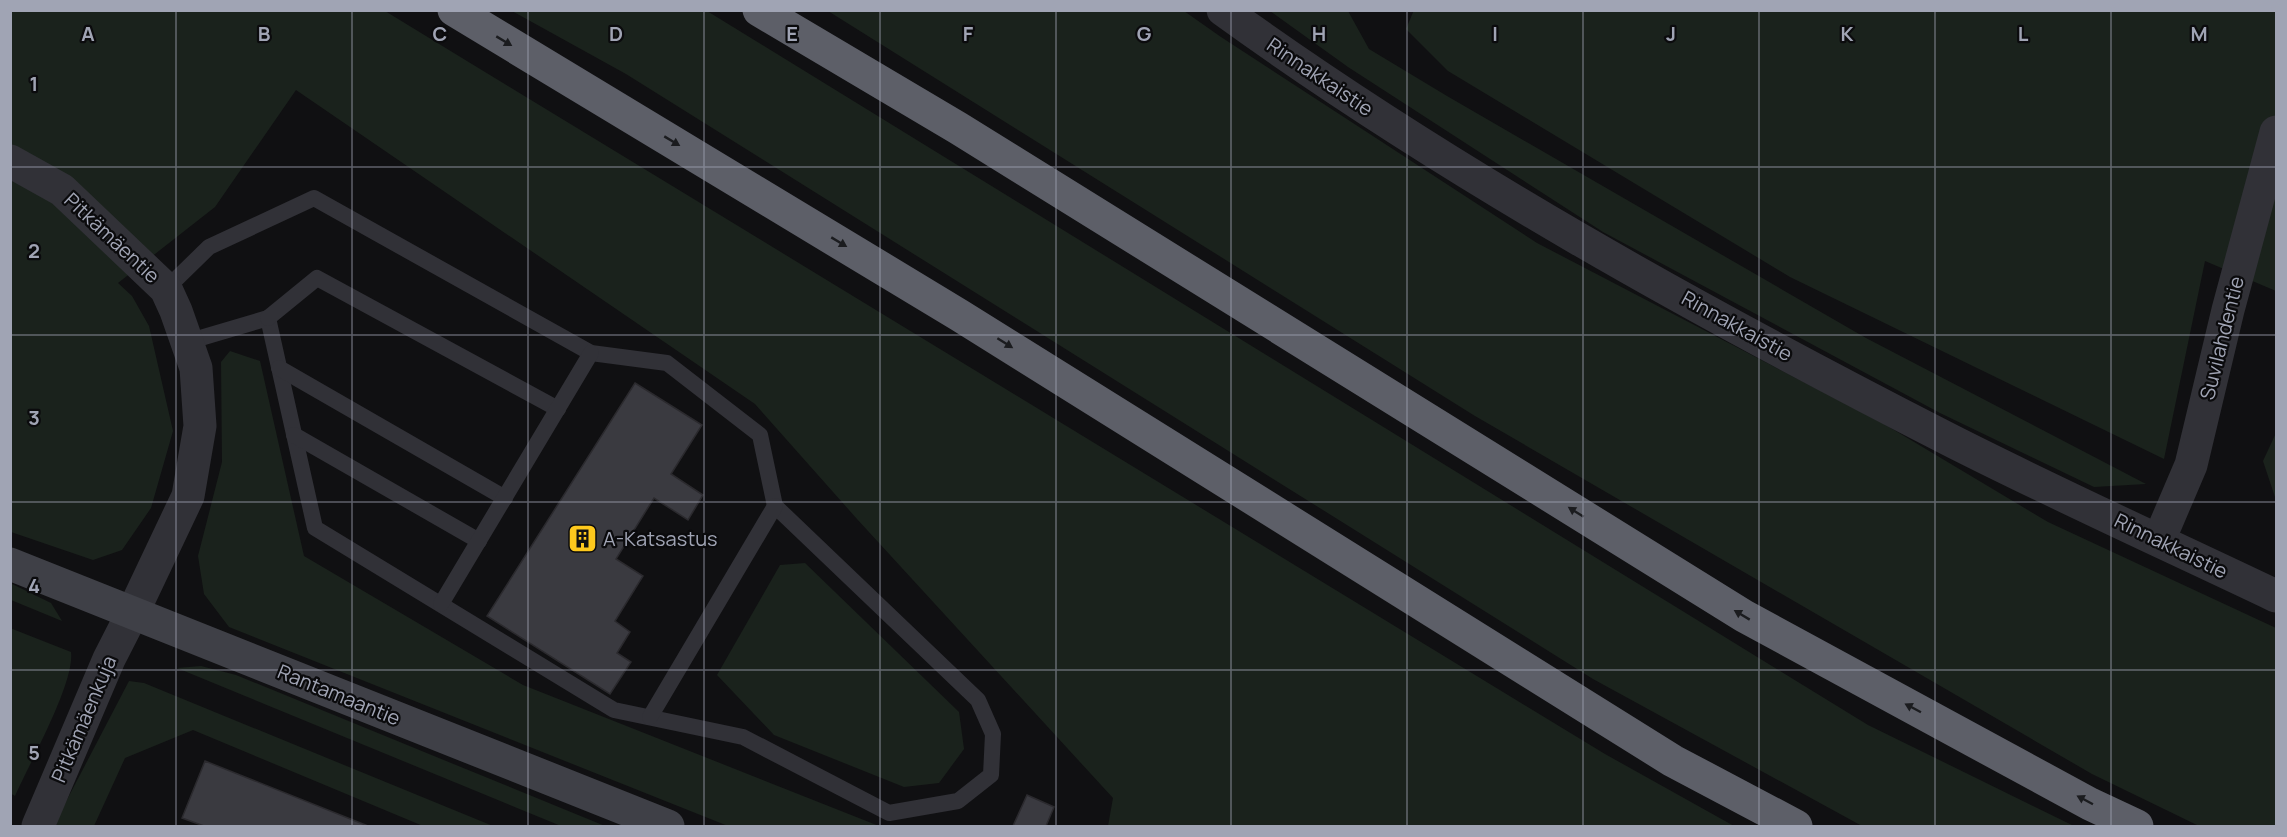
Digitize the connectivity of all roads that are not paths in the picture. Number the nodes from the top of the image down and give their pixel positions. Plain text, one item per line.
1 (454, 10) edge
2 (759, 10) edge
3 (1223, 10) edge
4 (2277, 132) edge
5 (10, 161) edge
6 (166, 289) junction
7 (268, 318) junction
8 (187, 342) junction
9 (591, 353) junction
10 (279, 368) junction
11 (558, 409) junction
12 (294, 435) junction
13 (505, 498) junction
14 (776, 506) junction
15 (2159, 540) junction
16 (478, 541) junction
17 (10, 564) edge
18 (2277, 596) edge
19 (441, 604) junction
20 (133, 612) junction
21 (650, 717) junction
22 (38, 826) edge
23 (668, 826) edge
24 (1796, 826) edge
25 (2137, 826) edge

1 -> 24 highway
25 -> 2 highway
3 - 15 street, Rinnakkaistie
4 - 15 street, Suvilahdentie
5 - 6 street, Pitkämäentie
6 - 8 street, Pitkämäentie
6 - 9 lane
7 - 8 lane
7 - 10 lane
7 - 11 lane
8 - 20 street, Pitkämäentie
9 - 11 lane
9 - 14 lane
10 - 12 lane
10 - 13 lane
11 - 13 lane
12 - 16 lane
12 - 19 lane
13 - 16 lane
14 - 21 lane
14 - 21 lane
15 - 18 street, Rinnakkaistie
16 - 19 lane
17 - 20 main road, Rantamaantie
19 - 21 lane
20 - 22 street, Pitkämäenkuja
20 - 23 main road, Rantamaantie

